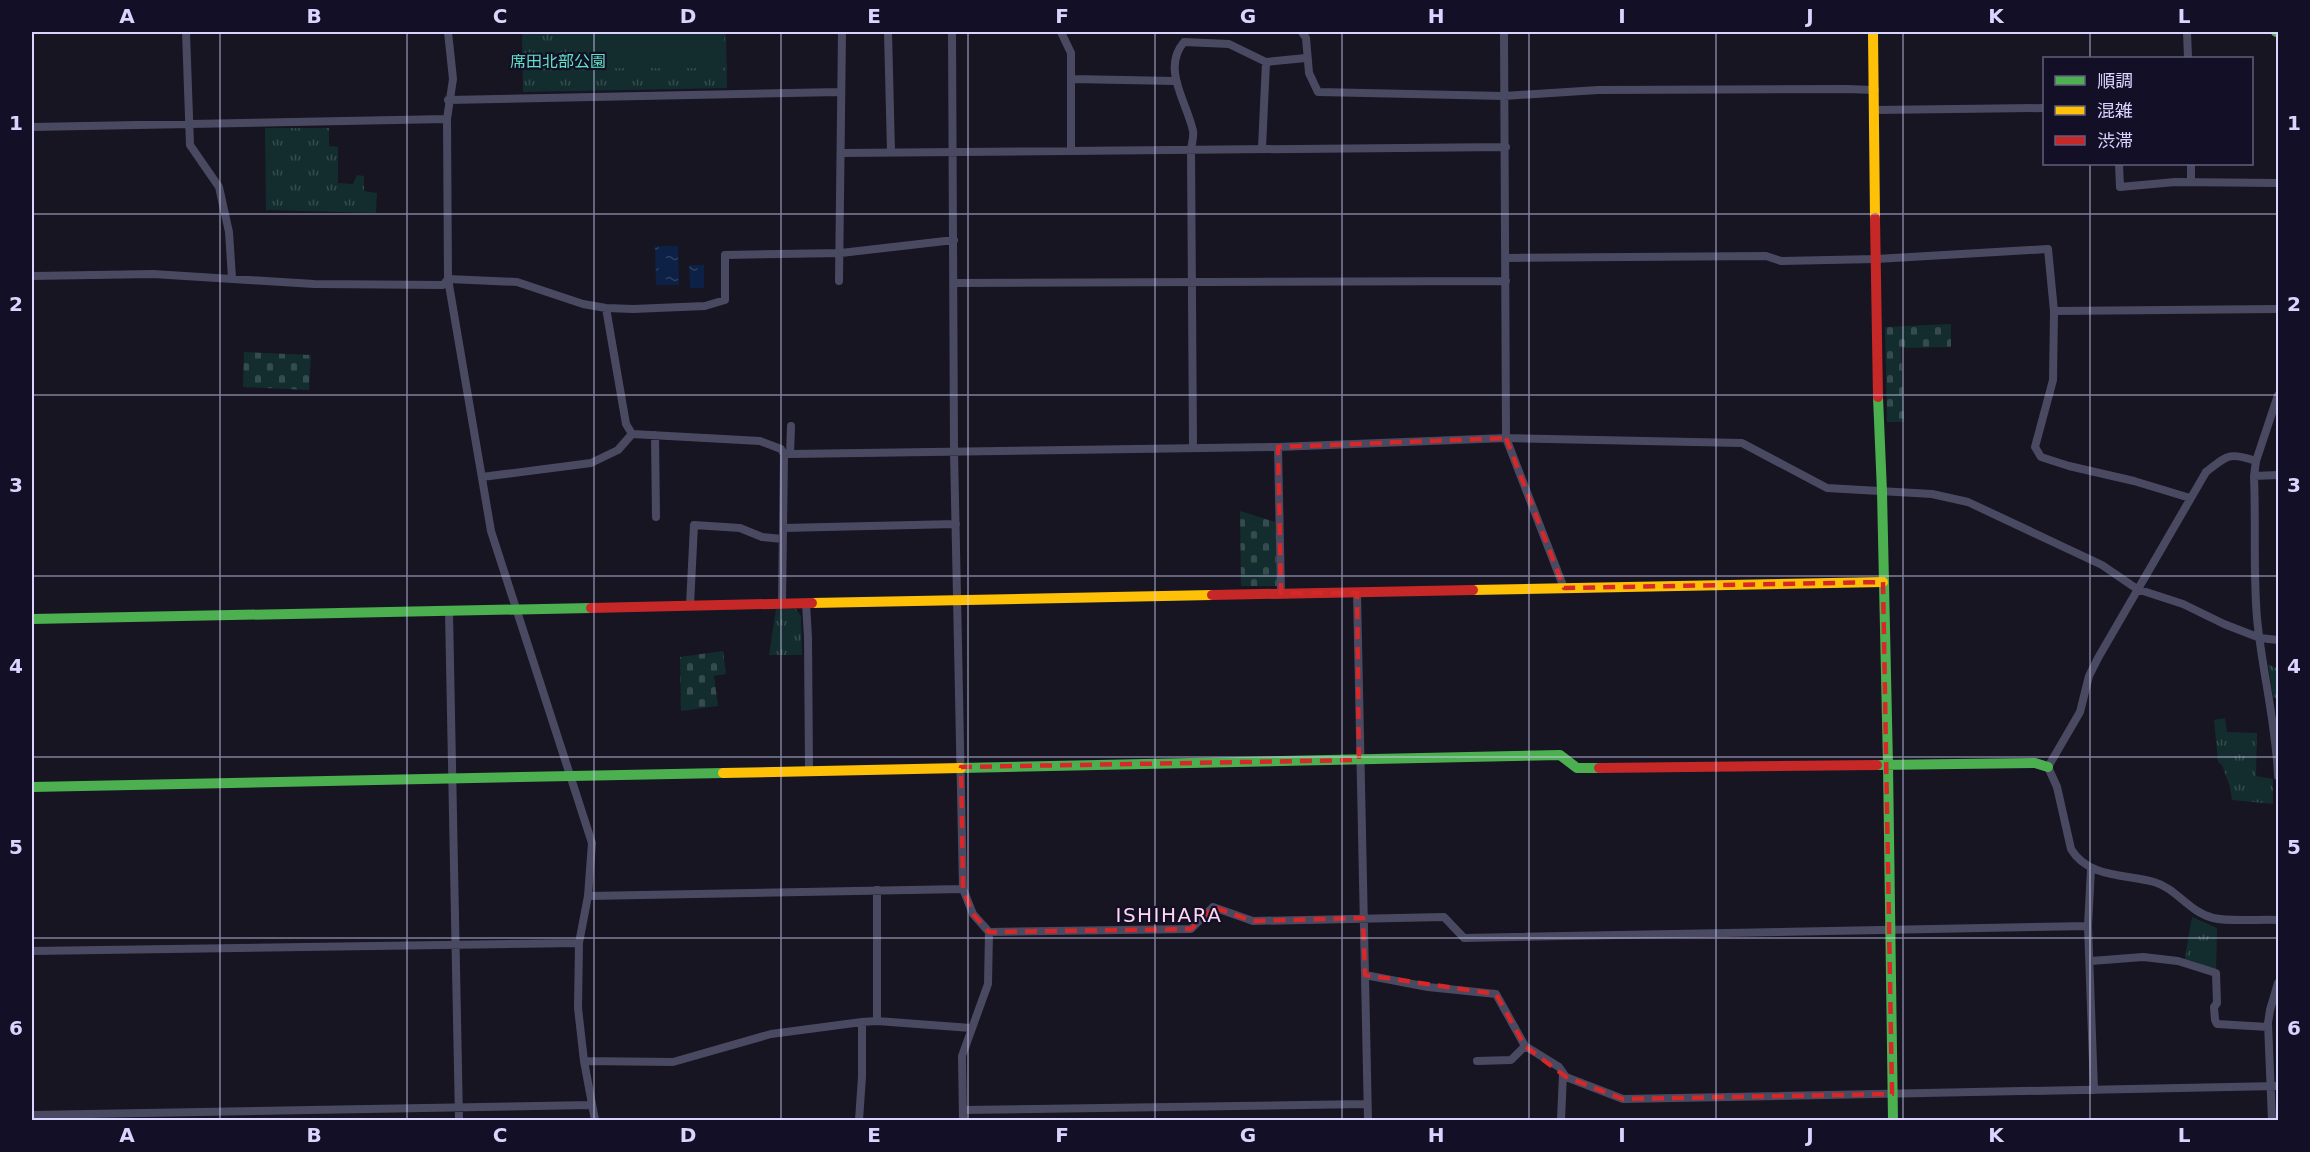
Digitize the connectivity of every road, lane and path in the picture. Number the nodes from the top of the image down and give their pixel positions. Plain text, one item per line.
1 (186, 32) edge
2 (448, 32) edge
3 (842, 32) edge
4 (888, 32) edge
5 (952, 32) edge
6 (1061, 32) edge
7 (1302, 32) edge
8 (1504, 32) edge
9 (1873, 32) edge
10 (2187, 32) edge
11 (2188, 57) edge
12 (1306, 58) junction
13 (1266, 62) junction
14 (1072, 79) junction
15 (1175, 81) junction
16 (1875, 90) junction
17 (841, 92) junction
18 (1504, 96) junction
19 (448, 100) junction
20 (2043, 108) edge
21 (1875, 110) junction
22 (447, 119) junction
23 (189, 123) junction
24 (32, 127) edge
25 (1506, 147) junction
26 (1262, 148) junction
27 (1191, 149) junction
28 (1071, 150) junction
29 (952, 151) junction
30 (891, 152) junction
31 (841, 153) junction
32 (2119, 165) edge
33 (2191, 165) edge
34 (2190, 182) junction
35 (2278, 183) edge
36 (954, 240) junction
37 (841, 253) junction
38 (1506, 258) junction
39 (1876, 259) junction
40 (32, 276) edge
41 (232, 278) junction
42 (448, 279) junction
43 (1506, 280) junction
44 (839, 281) dead end
45 (1192, 283) junction
46 (954, 284) junction
47 (606, 308) junction
48 (2278, 309) edge
49 (2054, 311) junction
50 (2278, 395) edge
51 (791, 426) dead end
52 (632, 434) junction
53 (655, 435) junction
54 (1506, 438) junction
55 (1193, 447) junction
56 (1278, 447) junction
57 (954, 451) junction
58 (787, 454) junction
59 (2256, 460) junction
60 (2278, 475) edge
61 (2254, 476) junction
62 (482, 477) junction
63 (1882, 492) junction
64 (2190, 498) junction
65 (656, 517) dead end
66 (956, 525) junction
67 (783, 528) junction
68 (782, 539) junction
69 (1883, 582) junction
70 (1564, 588) junction
71 (2137, 589) junction
72 (1281, 593) junction
73 (1357, 593) junction
74 (957, 600) junction
75 (806, 603) junction
76 (782, 604) junction
77 (690, 605) junction
78 (515, 610) junction
79 (449, 612) junction
80 (32, 619) edge
81 (2260, 638) junction
82 (2278, 640) edge
83 (1359, 760) junction
84 (1888, 765) junction
85 (962, 767) junction
86 (2049, 767) junction
87 (809, 770) junction
88 (570, 775) junction
89 (2278, 776) edge
90 (452, 778) junction
91 (32, 787) edge
92 (2091, 869) junction
93 (963, 888) junction
94 (877, 890) junction
95 (588, 896) junction
96 (1363, 918) junction
97 (2278, 920) edge
98 (2088, 926) junction
99 (1889, 930) junction
100 (988, 932) junction
101 (455, 943) junction
102 (579, 943) junction
103 (32, 951) edge
104 (2091, 961) junction
105 (1365, 975) junction
106 (2278, 982) edge
107 (877, 1021) junction
108 (862, 1022) junction
109 (2268, 1027) junction
110 (971, 1028) junction
111 (1525, 1046) junction
112 (584, 1061) junction
113 (1477, 1061) dead end
114 (1563, 1072) junction
115 (2275, 1086) edge
116 (2094, 1090) junction
117 (1892, 1094) junction
118 (1367, 1104) junction
119 (592, 1105) junction
120 (459, 1107) junction
121 (963, 1110) junction
122 (32, 1115) edge
123 (459, 1120) edge
124 (595, 1120) edge
125 (859, 1120) edge
126 (963, 1120) edge
127 (1368, 1120) edge
128 (1561, 1120) edge
129 (1893, 1120) edge
130 (2272, 1120) edge

1 - 23 street
2 - 19 street
3 - 17 street
4 - 30 street
5 - 29 street
6 - 14 street
7 - 12 street
8 - 18 street
9 - 16 street
10 - 11 street
12 - 13 street
12 - 18 street
13 - 15 street
13 - 26 street
14 - 15 street
14 - 28 street
15 - 27 street
16 - 18 street
16 - 21 street
17 - 19 street
17 - 31 street
18 - 25 street
19 - 22 street
20 - 21 street
21 - 39 street
22 - 23 street
22 - 42 street
23 - 24 street
23 - 41 street
25 - 26 street
25 - 38 street
26 - 27 street
27 - 28 street
27 - 45 street
28 - 29 street
29 - 30 street
29 - 36 street
30 - 31 street
31 - 37 street
32 - 34 street
33 - 34 street
34 - 35 street
36 - 37 street
36 - 46 street
37 - 44 street
37 - 47 street
38 - 39 street
38 - 43 street
39 - 49 street
39 - 63 street
40 - 41 street
41 - 42 street
42 - 47 street
42 - 62 street
43 - 45 street
43 - 54 street
45 - 46 street
45 - 55 street
46 - 57 street
47 - 52 street
48 - 49 street
49 - 64 street
50 - 59 street
51 - 58 street
52 - 53 street
52 - 62 street
53 - 58 street
53 - 65 street
54 - 56 street
54 - 63 street
54 - 70 street
55 - 56 street
55 - 57 street
56 - 72 street
57 - 58 street
57 - 66 street
58 - 67 street
59 - 61 street
59 - 64 street
60 - 61 street
61 - 81 street
62 - 78 street
63 - 69 street
63 - 71 street
64 - 71 street
66 - 67 street
66 - 74 street
67 - 68 street
68 - 76 street
68 - 77 street
69 - 70 street
69 - 84 street
70 - 73 street
71 - 81 street
71 - 86 street
72 - 73 street
72 - 74 street
73 - 83 street
74 - 75 street
74 - 85 street
75 - 76 street
75 - 87 street
76 - 77 street
77 - 78 street
78 - 79 street
78 - 88 street
79 - 80 street
79 - 90 street
81 - 82 street
81 - 89 street
83 - 84 street
83 - 85 street
83 - 96 street
84 - 86 street
84 - 99 street
85 - 87 street
85 - 93 street
86 - 92 street
87 - 88 street
88 - 90 street
88 - 95 street
90 - 91 street
90 - 101 street
92 - 97 street
92 - 98 street
93 - 94 street
93 - 100 street
94 - 95 street
94 - 107 street
95 - 102 street
96 - 99 street
96 - 100 street
96 - 105 street
98 - 99 street
98 - 104 street
99 - 117 street
100 - 110 street
101 - 102 street
101 - 103 street
101 - 120 street
102 - 112 street
104 - 109 street
104 - 116 street
105 - 111 street
105 - 118 street
106 - 109 street
107 - 108 street
107 - 110 street
108 - 112 street
108 - 125 street
109 - 115 street
110 - 121 street
111 - 113 street
111 - 114 street
112 - 119 street
114 - 117 street
114 - 128 street
115 - 116 street
115 - 130 street
116 - 117 street
117 - 129 street
118 - 121 street
118 - 127 street
119 - 120 street
119 - 124 street
120 - 122 street
120 - 123 street
121 - 126 street

